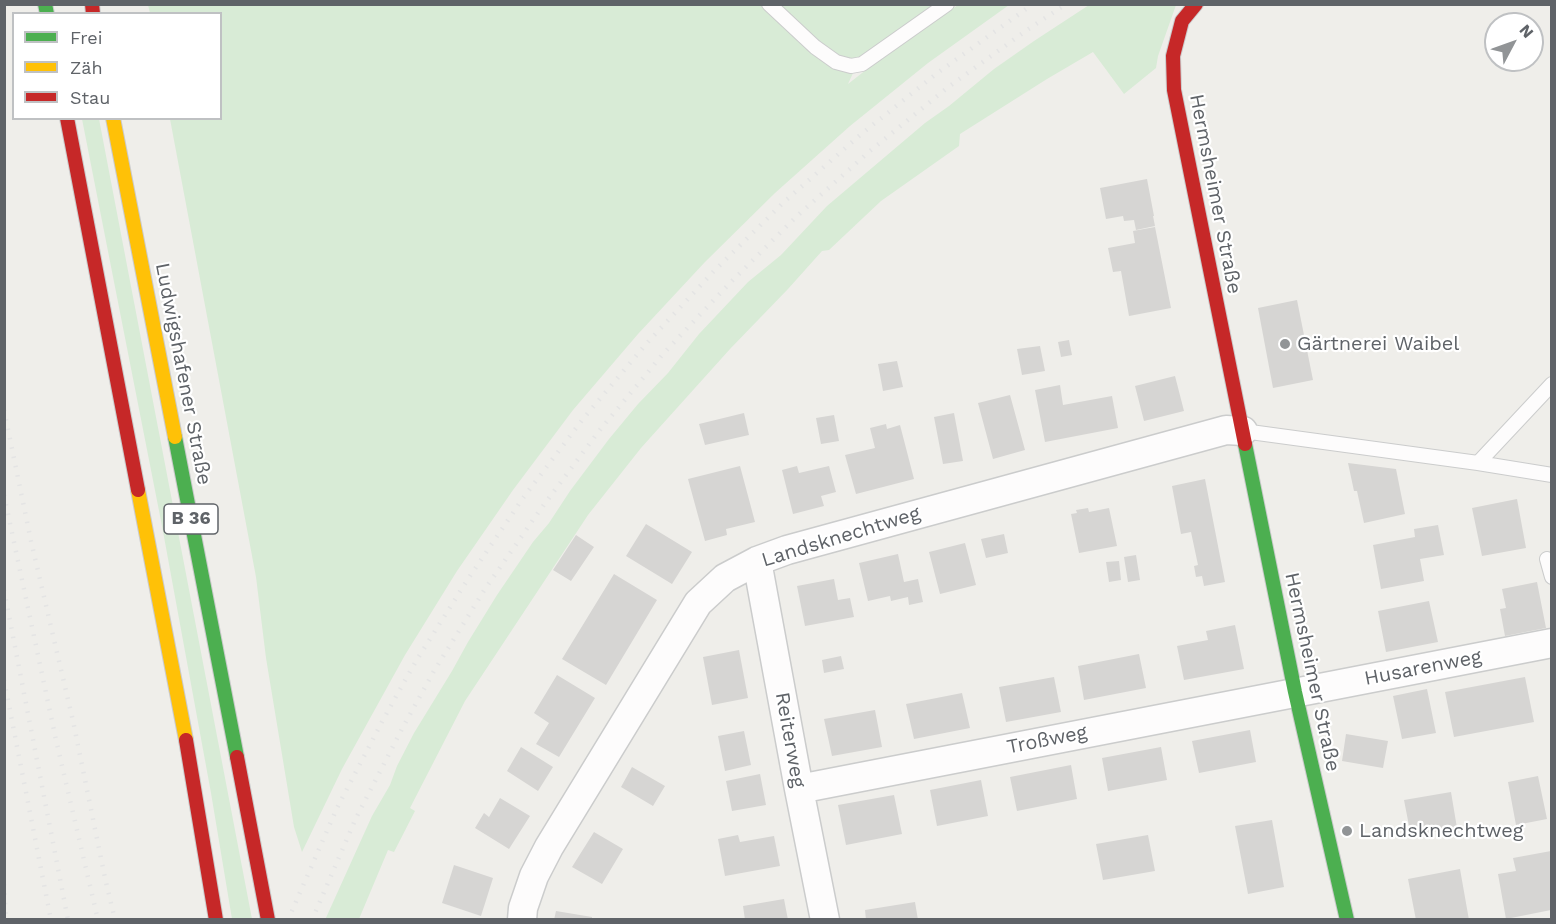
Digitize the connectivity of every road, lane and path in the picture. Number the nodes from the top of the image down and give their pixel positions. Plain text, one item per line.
1 (769, 4) edge
2 (947, 4) edge
3 (1196, 4) edge
4 (67, 120) edge
5 (113, 120) edge
6 (1551, 384) edge
7 (1243, 432) junction
8 (1478, 463) junction
9 (1551, 475) edge
10 (1547, 559) dead end
11 (757, 561) junction
12 (1551, 577) edge
13 (1551, 643) edge
14 (1295, 692) junction
15 (799, 789) junction
16 (216, 920) edge
17 (268, 920) edge
18 (522, 920) edge
19 (825, 920) edge
20 (1347, 920) edge

1 - 2 lane
3 - 7 main road, Hermsheimer Straße
4 - 16 main road, B 36
5 - 17 main road, Ludwigshafener Straße / B 36
6 - 8 lane
7 - 8 lane
7 - 11 street, Landsknechtweg
7 - 14 main road, Hermsheimer Straße
8 - 9 lane
10 - 12 lane
11 - 15 street, Reiterweg
11 - 18 street, Landsknechtweg
13 - 14 street, Husarenweg
14 - 15 street, Troßweg
14 - 20 main road, Hermsheimer Straße
15 - 19 street, Reiterweg

